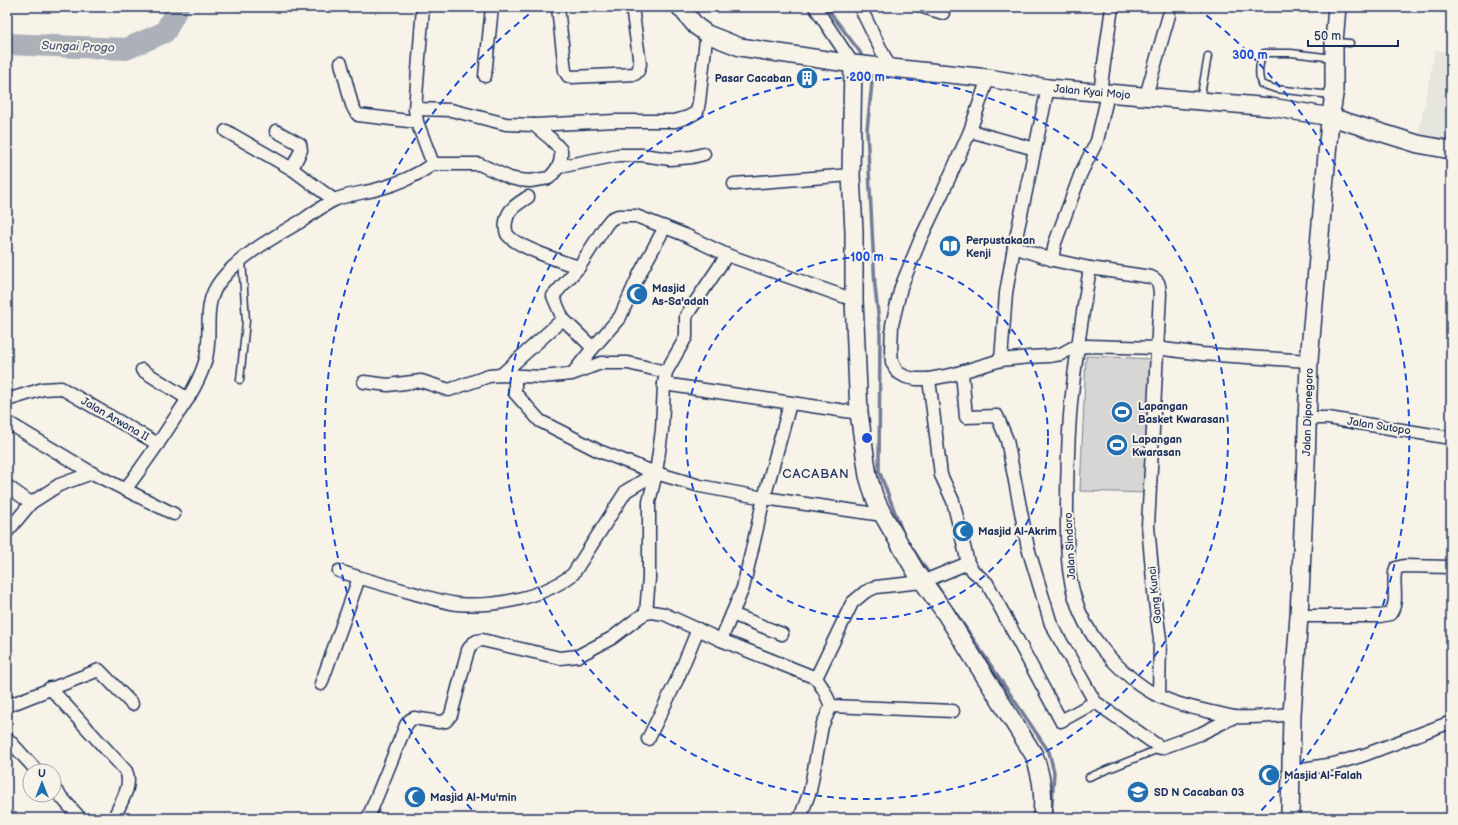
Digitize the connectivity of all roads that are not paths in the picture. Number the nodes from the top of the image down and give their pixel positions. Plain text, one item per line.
1 (423, 7) edge
2 (492, 7) edge
3 (558, 7) edge
4 (632, 7) edge
5 (680, 7) edge
6 (815, 7) edge
7 (860, 7) edge
8 (923, 7) edge
9 (1112, 7) edge
10 (1337, 7) edge
11 (943, 13) dead end
12 (1169, 15) dead end
13 (706, 39) dead end
14 (1340, 48) junction
15 (1208, 56) dead end
16 (341, 63) dead end
17 (855, 64) junction
18 (886, 67) junction
19 (485, 76) dead end
20 (988, 78) junction
21 (1104, 93) junction
22 (1334, 95) junction
23 (1146, 96) junction
24 (1046, 97) dead end
25 (1200, 101) junction
26 (415, 108) junction
27 (1331, 116) junction
28 (417, 122) junction
29 (534, 125) junction
30 (226, 131) dead end
31 (276, 131) dead end
32 (970, 131) junction
33 (1035, 149) junction
34 (1451, 150) edge
35 (704, 154) dead end
36 (433, 164) junction
37 (559, 167) junction
38 (292, 169) junction
39 (851, 175) junction
40 (734, 184) dead end
41 (528, 197) dead end
42 (334, 200) junction
43 (665, 227) junction
44 (1014, 247) junction
45 (727, 256) junction
46 (242, 259) junction
47 (1053, 260) junction
48 (579, 267) junction
49 (1090, 268) junction
50 (854, 300) junction
51 (563, 319) junction
52 (1078, 346) junction
53 (593, 348) junction
54 (1156, 348) junction
55 (1000, 360) junction
56 (1309, 361) junction
57 (142, 370) dead end
58 (962, 372) junction
59 (572, 374) junction
60 (501, 375) junction
61 (515, 375) junction
62 (665, 378) junction
63 (929, 379) junction
64 (240, 380) dead end
65 (364, 382) dead end
66 (188, 399) junction
67 (7, 400) edge
68 (790, 404) junction
69 (859, 413) junction
70 (1307, 418) junction
71 (7, 422) edge
72 (1451, 438) edge
73 (158, 444) junction
74 (92, 473) junction
75 (656, 473) junction
76 (7, 486) edge
77 (125, 490) junction
78 (764, 498) junction
79 (31, 503) junction
80 (174, 514) dead end
81 (883, 515) junction
82 (7, 532) edge
83 (968, 564) junction
84 (1451, 567) edge
85 (339, 571) dead end
86 (359, 578) junction
87 (928, 579) junction
88 (646, 613) junction
89 (732, 614) junction
90 (1299, 616) junction
91 (698, 629) junction
92 (782, 634) dead end
93 (721, 640) junction
94 (816, 678) junction
95 (321, 684) dead end
96 (50, 688) junction
97 (1158, 696) junction
98 (1095, 702) junction
99 (132, 704) dead end
100 (7, 706) edge
101 (830, 706) junction
102 (953, 711) dead end
103 (1292, 714) junction
104 (1234, 717) junction
105 (1451, 722) edge
106 (7, 738) edge
107 (648, 739) dead end
108 (1161, 748) junction
109 (30, 763) edge
110 (1290, 771) junction
111 (1089, 777) dead end
112 (62, 798) edge
113 (80, 818) edge
114 (114, 818) edge
115 (368, 818) edge
116 (800, 818) edge
117 (1042, 818) edge
118 (1290, 818) edge

1 - 26 street
2 - 19 street
3 - 4 street
5 - 17 street, Jalan Kyai Mojo
6 - 17 street
7 - 18 street
8 - 11 street
9 - 21 street
10 - 14 street, Jalan Diponegoro
12 - 23 street
13 - 29 street
14 - 22 street, Jalan Diponegoro
14 - 22 lane
15 - 25 lane
16 - 28 street
17 - 18 street, Jalan Kyai Mojo
17 - 39 street
18 - 20 street, Jalan Kyai Mojo
20 - 21 street, Jalan Kyai Mojo
20 - 32 street
21 - 23 street, Jalan Kyai Mojo
21 - 47 street
22 - 27 street, Jalan Diponegoro
23 - 25 street, Jalan Kyai Mojo
24 - 33 street
25 - 27 street, Jalan Kyai Mojo
26 - 28 street
26 - 29 street
27 - 34 street, Jalan Kyai Mojo
27 - 56 street, Jalan Diponegoro
28 - 36 street
29 - 37 street
30 - 38 street
31 - 38 street
32 - 33 street
32 - 63 street
33 - 44 street
35 - 37 street
36 - 37 street
36 - 42 street
38 - 42 street
39 - 40 street
39 - 50 street
41 - 48 street
42 - 46 street
43 - 45 street
43 - 48 street
43 - 53 street
44 - 47 street
44 - 55 street
45 - 50 street
45 - 62 street
46 - 64 lane
46 - 66 street
47 - 49 street
48 - 51 street
49 - 52 street, Jalan Sindoro
49 - 54 street, Gang Kunci
50 - 69 street
51 - 53 street
51 - 60 street
52 - 54 street
52 - 55 street
52 - 97 street, Jalan Sindoro
53 - 59 street
54 - 56 street
54 - 97 street, Gang Kunci
55 - 58 street
56 - 70 street, Jalan Diponegoro
57 - 66 street
58 - 63 street
58 - 98 street
59 - 61 street
59 - 62 street
60 - 61 street
60 - 65 street
61 - 75 street
62 - 68 street
62 - 75 street
63 - 83 street
66 - 73 street
67 - 73 street, Jalan Arwana II
68 - 69 street
68 - 78 street
69 - 81 street
70 - 72 street, Jalan Sutopo
70 - 90 street, Jalan Diponegoro
71 - 74 street
73 - 77 street
74 - 77 street
74 - 79 street
75 - 78 street
75 - 86 street
75 - 88 street
76 - 79 street
77 - 80 street
78 - 81 street
78 - 89 street
79 - 82 street
81 - 87 street
83 - 87 street
83 - 98 street
84 - 90 street
85 - 86 street
86 - 95 street
87 - 94 street
87 - 117 street
88 - 91 street
88 - 115 street
89 - 92 street
89 - 93 street
90 - 103 street, Jalan Diponegoro
91 - 93 street
91 - 107 street
93 - 94 street
94 - 101 street
96 - 99 street
96 - 100 street
96 - 114 street
97 - 104 street, Jalan Sindoro
98 - 108 street
101 - 102 street
101 - 116 street
103 - 104 street, Jalan Sindoro
103 - 110 street, Jalan Diponegoro
104 - 108 street
105 - 110 street
106 - 109 street
108 - 111 lane
110 - 118 street, Jalan Diponegoro
112 - 113 street

